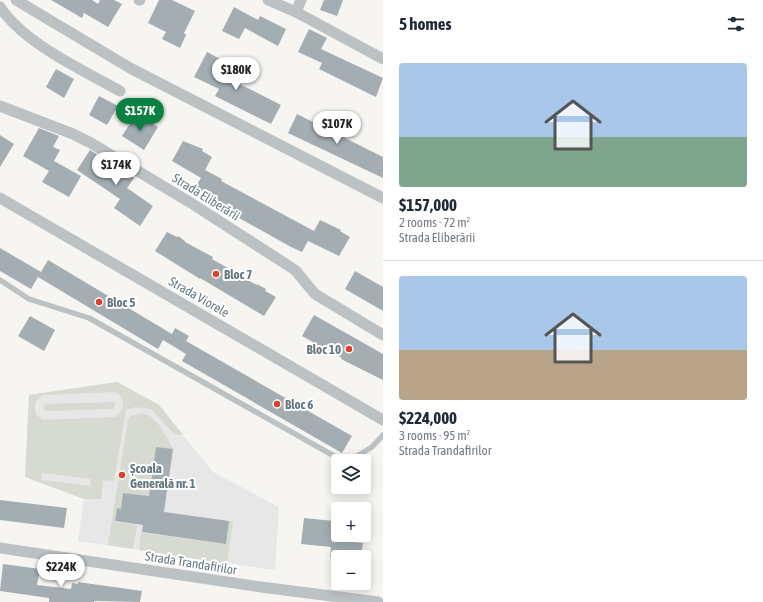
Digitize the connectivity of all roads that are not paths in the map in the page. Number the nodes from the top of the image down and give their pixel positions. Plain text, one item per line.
1 (16, 0) edge
2 (268, 0) edge
3 (301, 0) edge
4 (0, 7) edge
5 (296, 12) junction
6 (383, 59) edge
7 (120, 91) dead end
8 (0, 106) edge
9 (0, 198) edge
10 (383, 198) edge
11 (0, 280) edge
12 (383, 335) edge
13 (383, 420) edge
14 (383, 435) edge
15 (331, 454) edge
16 (360, 454) edge
17 (0, 548) edge
18 (378, 602) edge

1 - 10 street
2 - 5 street
3 - 5 street
4 - 7 street
5 - 6 street
8 - 12 street, Strada Eliberării
9 - 13 street, Strada Viorele
11 - 15 lane
14 - 16 lane
17 - 18 street, Strada Trandafirilor

